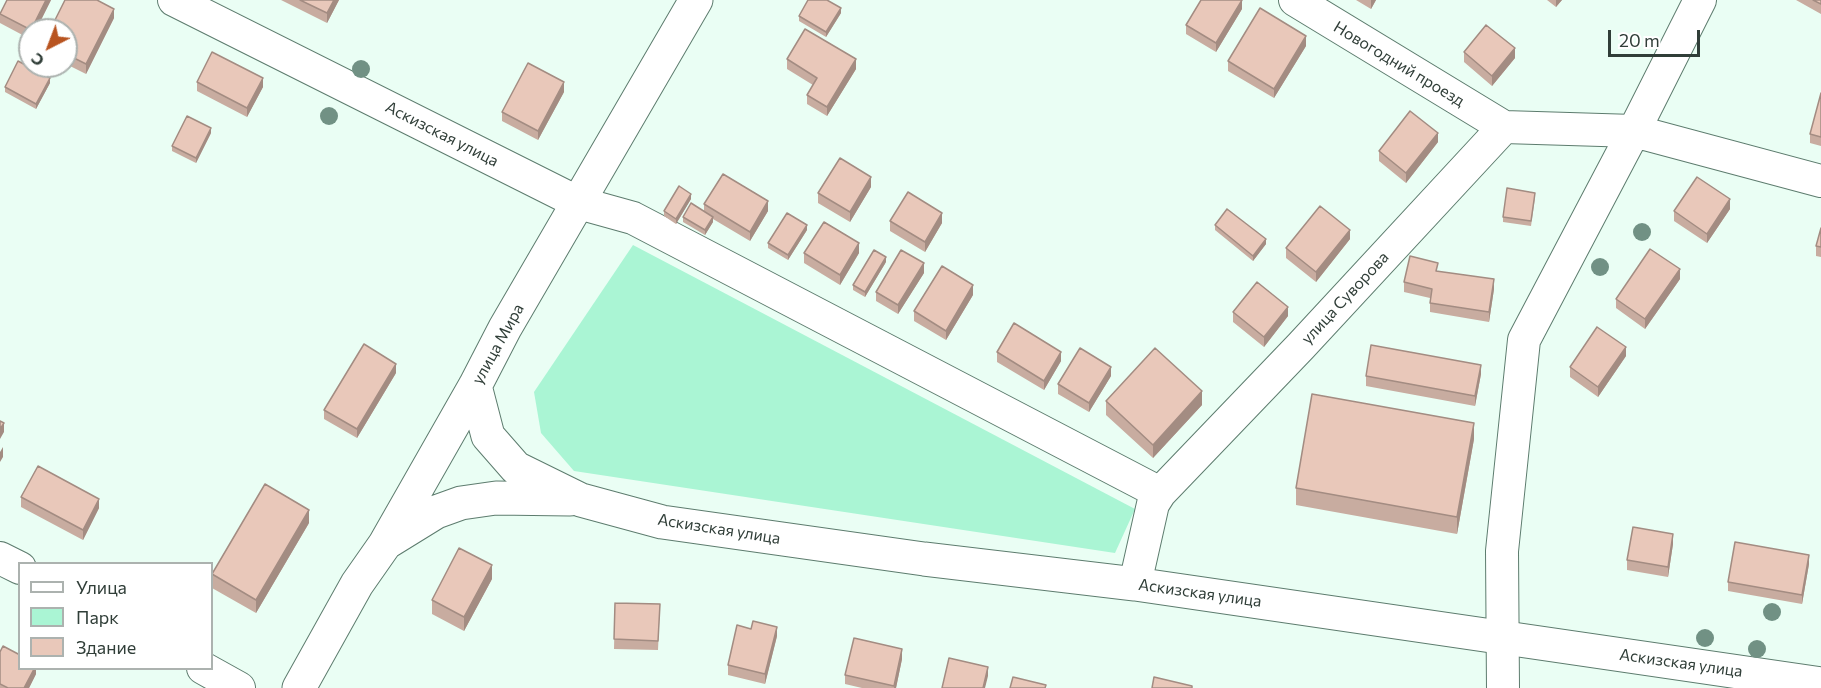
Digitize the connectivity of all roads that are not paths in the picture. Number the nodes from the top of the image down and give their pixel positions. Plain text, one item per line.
1 (174, 0) edge
2 (696, 0) edge
3 (1295, 0) edge
4 (1700, 0) edge
5 (1504, 127) junction
6 (1634, 130) junction
7 (1821, 181) edge
8 (579, 203) junction
9 (476, 386) junction
10 (1160, 493) junction
11 (581, 500) junction
12 (385, 544) junction
13 (0, 558) edge
14 (18, 567) edge
15 (1136, 584) junction
16 (1502, 636) junction
17 (205, 670) edge
18 (1821, 684) edge
19 (239, 688) edge
20 (299, 688) edge
21 (1503, 688) edge

1 - 8 street, Аскизская улица
2 - 8 main road, улица Мира
3 - 5 street, Новогодний проезд
4 - 6 street
5 - 6 street
5 - 10 street, улица Суворова
6 - 7 street
6 - 16 street
8 - 9 main road, улица Мира
8 - 10 street, Аскизская улица
9 - 11 main road
9 - 12 main road, улица Мира
10 - 15 street, улица Суворова
11 - 12 main road
11 - 15 main road, Аскизская улица
12 - 20 main road, улица Мира
13 - 14 street
15 - 16 main road, Аскизская улица
16 - 18 main road, Аскизская улица
16 - 21 street
17 - 19 street

